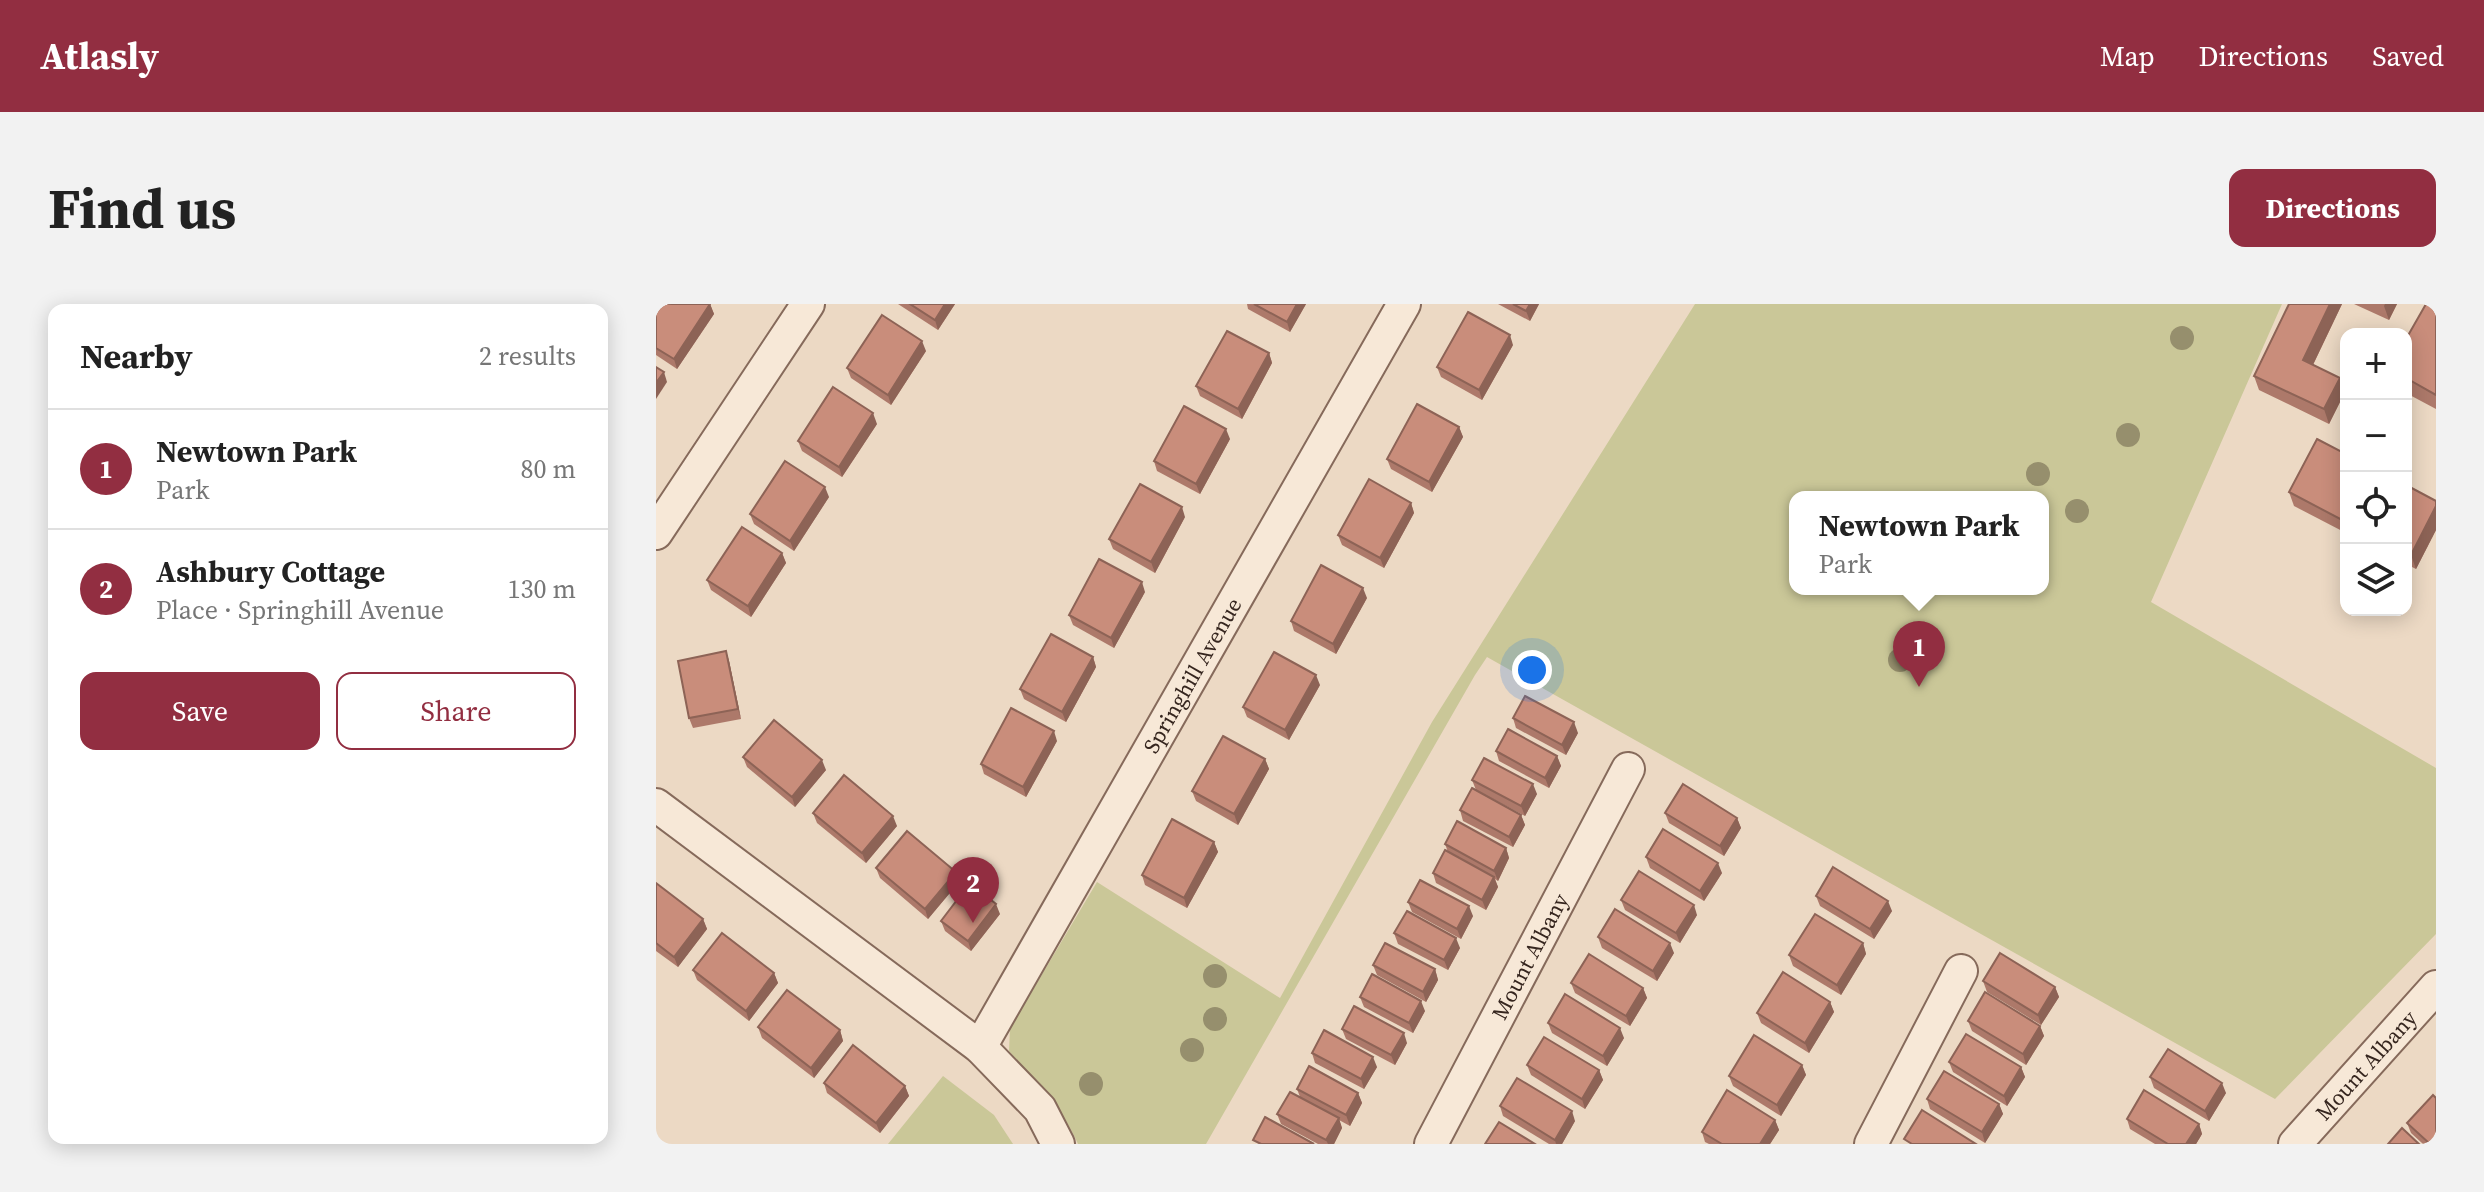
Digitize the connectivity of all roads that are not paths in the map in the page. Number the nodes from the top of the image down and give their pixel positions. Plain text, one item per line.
1 (808, 304) edge
2 (1404, 304) edge
3 (656, 533) edge
4 (1628, 769) dead end
5 (656, 805) edge
6 (1961, 971) dead end
7 (2436, 987) edge
8 (980, 1047) junction
9 (1058, 1144) edge
10 (1431, 1144) edge
11 (1871, 1144) edge
12 (2295, 1144) edge

1 - 3 street
2 - 8 street, Springhill Avenue
4 - 10 street, Mount Albany
5 - 8 street
6 - 11 street
7 - 12 street, Mount Albany
8 - 9 street

